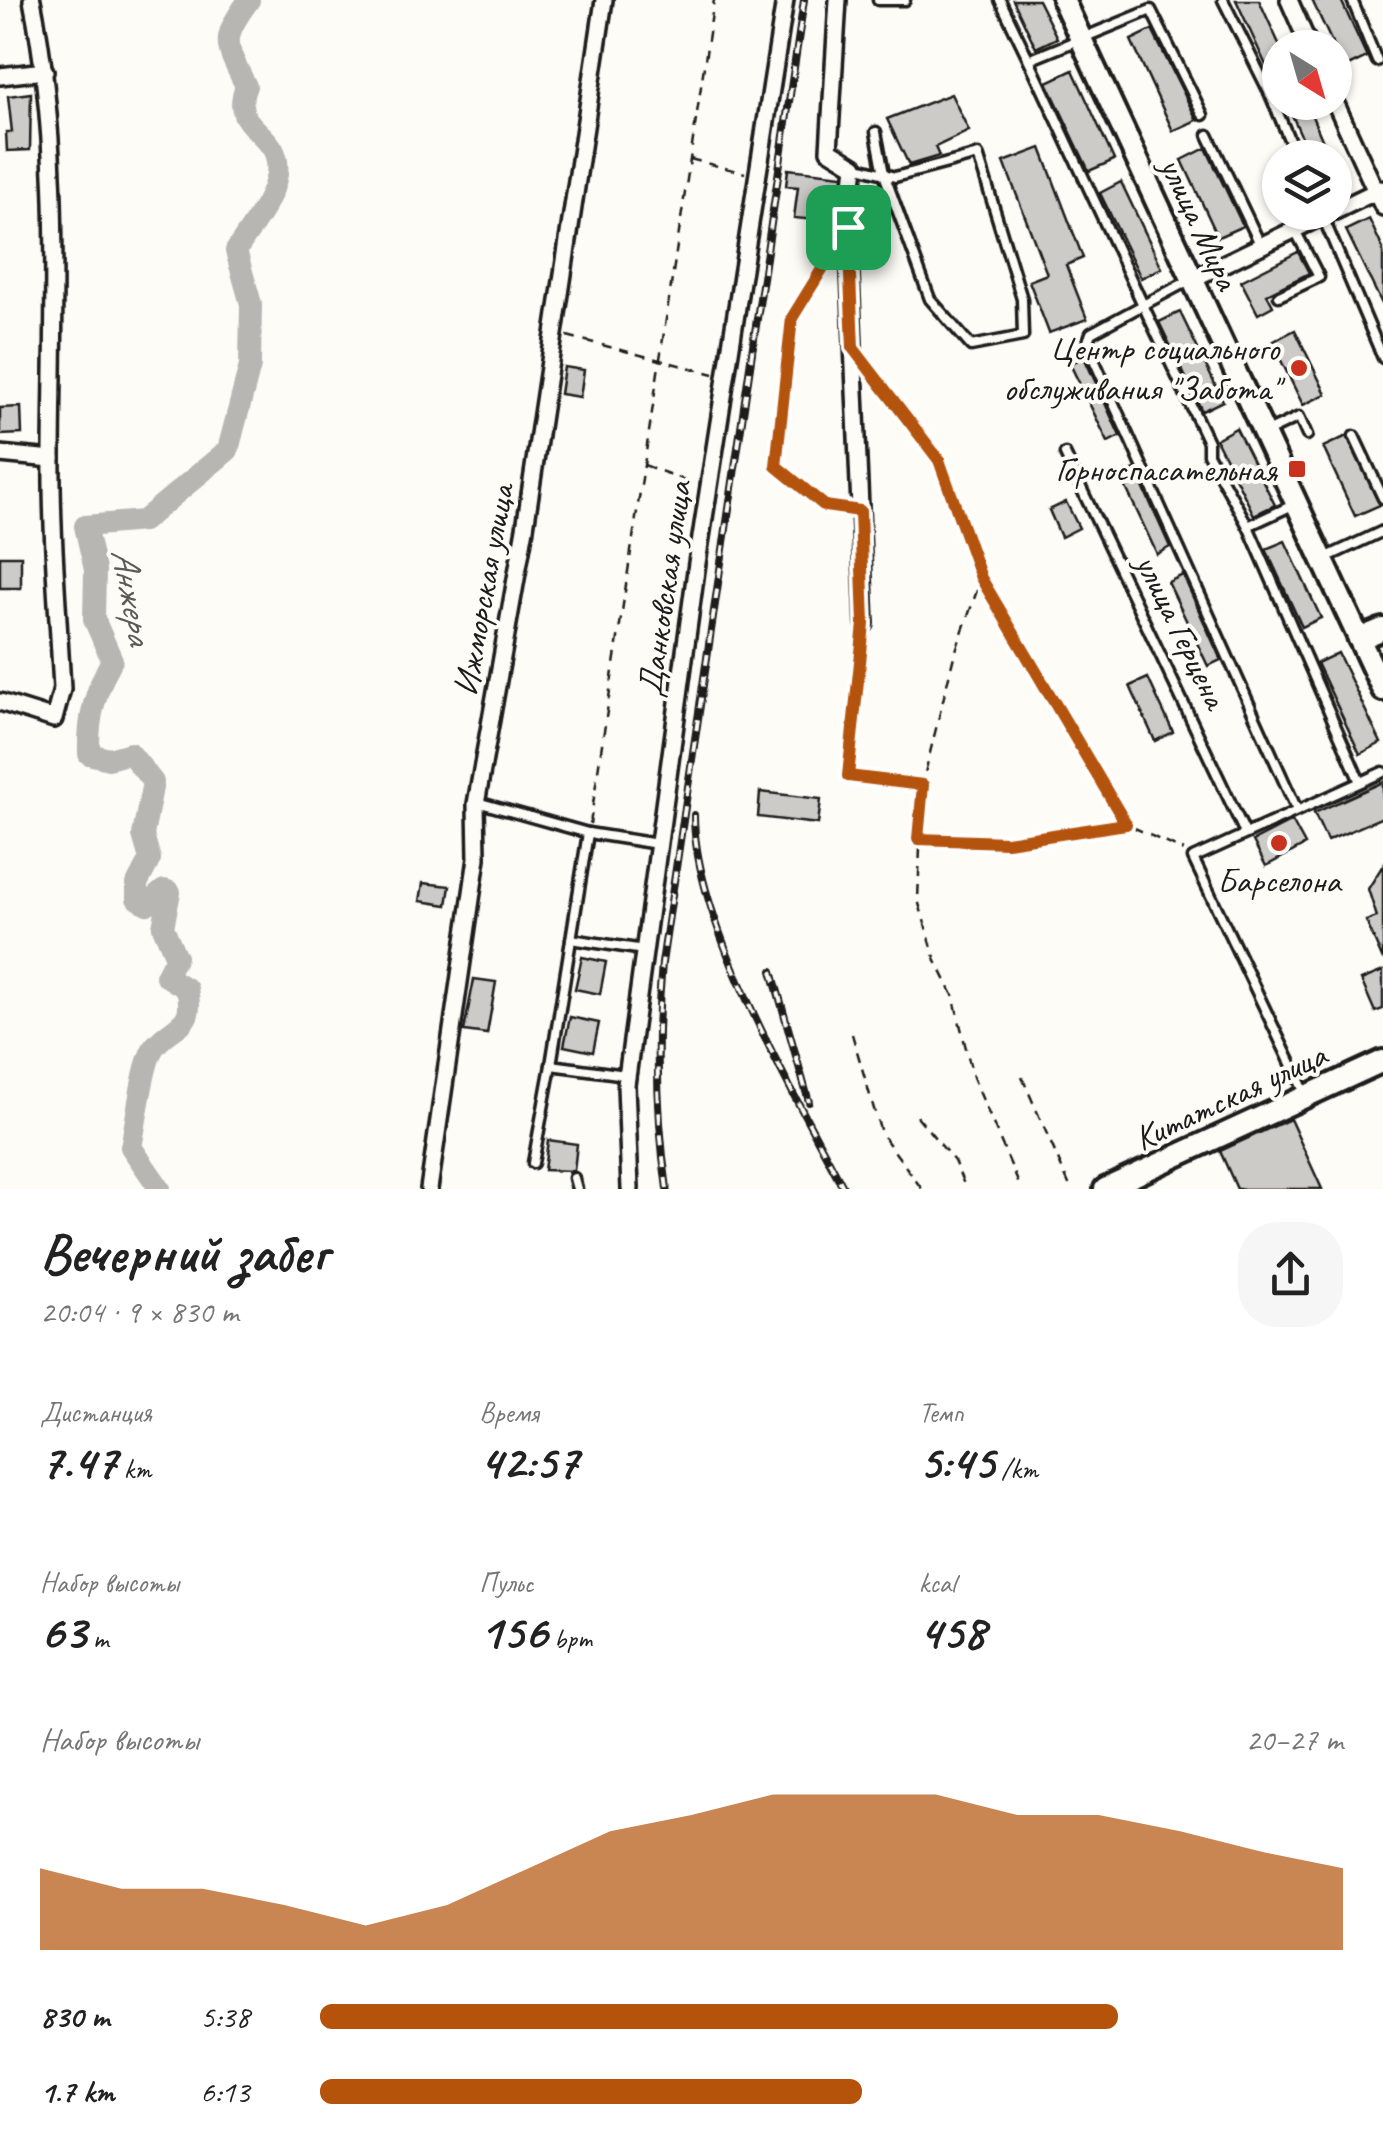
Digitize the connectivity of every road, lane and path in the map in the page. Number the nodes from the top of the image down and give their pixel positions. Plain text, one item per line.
1 (32, 0) edge
2 (604, 0) edge
3 (714, 0) edge
4 (785, 0) edge
5 (838, 0) edge
6 (878, 0) edge
7 (905, 0) edge
8 (1000, 0) edge
9 (1063, 0) edge
10 (1224, 0) edge
11 (1288, 0) edge
12 (1352, 0) edge
13 (1150, 5) edge
14 (1302, 30) edge
15 (1080, 38) junction
16 (1029, 60) junction
17 (1377, 61) dead end
18 (45, 71) junction
19 (0, 76) edge
20 (1262, 76) edge
21 (1203, 115) dead end
22 (1344, 120) edge
23 (876, 132) dead end
24 (1208, 135) dead end
25 (690, 160) junction
26 (855, 166) junction
27 (884, 174) junction
28 (756, 175) junction
29 (1379, 190) edge
30 (1352, 202) edge
31 (1383, 207) edge
32 (848, 227) junction
33 (1296, 230) joint
34 (1334, 230) edge
35 (1261, 246) junction
36 (1190, 280) junction
37 (1279, 296) dead end
38 (1143, 306) junction
39 (554, 333) junction
40 (853, 348) junction
41 (1383, 358) edge
42 (660, 360) junction
43 (725, 377) junction
44 (1263, 434) junction
45 (1307, 435) dead end
46 (1354, 436) dead end
47 (0, 454) edge
48 (1065, 454) dead end
49 (52, 459) junction
50 (644, 465) junction
51 (708, 488) junction
52 (1383, 498) edge
53 (1296, 504) junction
54 (860, 511) junction
55 (1248, 526) junction
56 (1383, 530) edge
57 (1322, 560) junction
58 (981, 578) junction
59 (864, 624) joint
60 (1383, 629) edge
61 (1359, 640) junction
62 (1383, 690) edge
63 (0, 702) edge
64 (1383, 772) edge
65 (1360, 782) junction
66 (923, 785) junction
67 (474, 801) junction
68 (1297, 810) junction
69 (1126, 824) junction
70 (1245, 833) junction
71 (588, 834) junction
72 (918, 839) junction
73 (658, 844) junction
74 (1194, 858) junction
75 (572, 939) junction
76 (644, 950) junction
77 (852, 1034) dead end
78 (1383, 1061) edge
79 (552, 1065) junction
80 (627, 1076) junction
81 (1022, 1078) dead end
82 (1307, 1097) junction
83 (917, 1116) dead end
84 (533, 1163) dead end
85 (574, 1178) dead end
86 (430, 1189) edge
87 (577, 1189) edge
88 (630, 1189) edge
89 (922, 1189) edge
90 (966, 1189) edge
91 (1021, 1189) edge
92 (1071, 1189) edge
93 (1105, 1189) edge

1 - 18 street
2 - 39 street, Ижморская улица
3 - 25 path
4 - 28 street, Данковская улица
5 - 26 street
6 - 7 lane
8 - 16 lane
9 - 15 main road, улица Мира
10 - 20 lane
11 - 14 street
12 - 17 lane
13 - 15 lane
13 - 21 lane
15 - 16 lane
15 - 36 main road, улица Мира
16 - 38 lane
18 - 19 street
18 - 49 street
22 - 29 street
23 - 27 lane
24 - 35 lane
25 - 28 path
25 - 42 path
26 - 27 lane
26 - 32 street
27 - 27 lane
28 - 43 street, Данковская улица
29 - 30 street
29 - 31 street
32 - 40 street
32 - 54 path
33 - 35 street
33 - 37 lane
34 - 41 lane
35 - 36 street
36 - 38 lane
36 - 44 main road, улица Мира
38 - 55 lane
38 - 68 lane
39 - 42 path
39 - 67 street, Ижморская улица
40 - 54 street
40 - 58 path
42 - 43 path
42 - 50 path
43 - 51 street, Данковская улица
44 - 45 lane
44 - 53 main road, улица Мира
46 - 52 lane
47 - 49 street
48 - 70 lane, улица Герцена
49 - 63 street
50 - 51 path
50 - 71 path
51 - 73 street, Данковская улица
53 - 55 lane
53 - 57 main road, улица Мира
54 - 59 street
55 - 65 lane
56 - 57 lane
57 - 61 main road, улица Мира
58 - 66 path
58 - 69 path
59 - 66 lane
60 - 61 main road
61 - 62 main road, улица Мира
64 - 65 lane
65 - 68 lane
66 - 72 path
67 - 71 lane
67 - 86 street, Ижморская улица
68 - 70 lane
69 - 72 path
69 - 74 path
70 - 74 lane
71 - 73 lane
71 - 75 lane
72 - 91 path
73 - 76 street, Данковская улица
74 - 82 lane
75 - 76 lane
75 - 79 lane
76 - 80 street, Данковская улица
77 - 89 path
78 - 82 main road, Китатская улица
79 - 80 lane
79 - 84 lane
80 - 88 street, Данковская улица
81 - 92 path
82 - 93 main road, Китатская улица
83 - 90 path
85 - 87 lane

